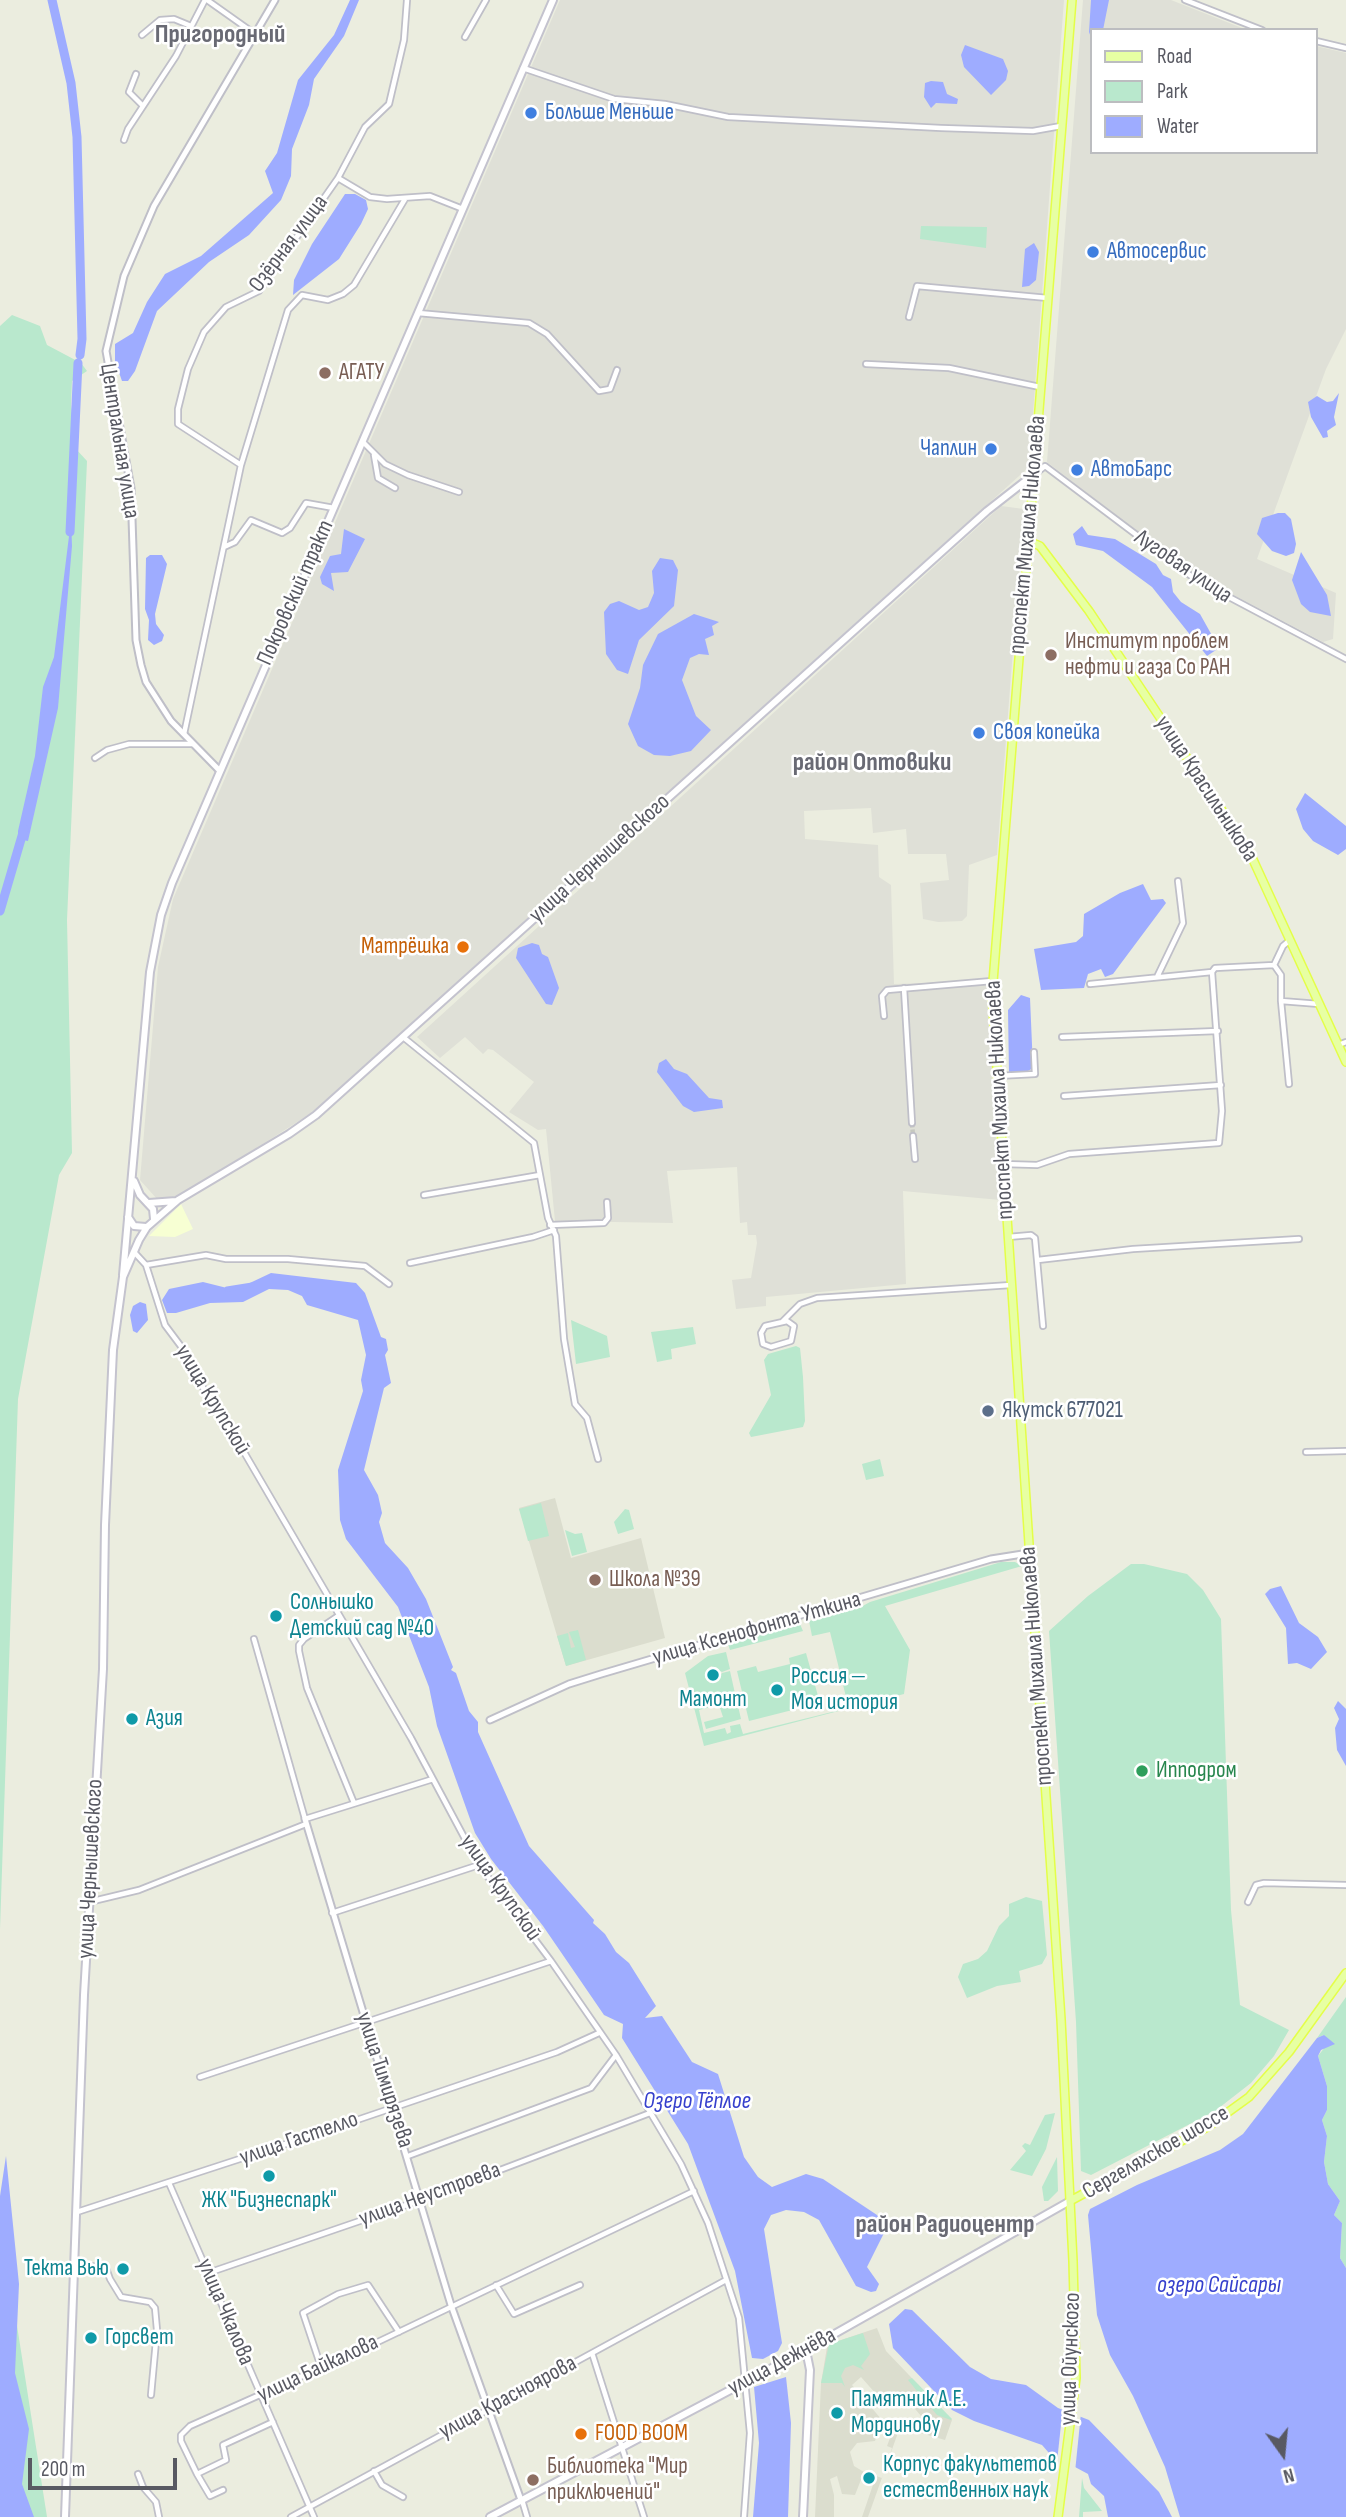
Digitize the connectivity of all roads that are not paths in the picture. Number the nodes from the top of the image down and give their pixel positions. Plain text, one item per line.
1 (206, 0) edge
2 (275, 0) edge
3 (407, 0) edge
4 (486, 0) edge
5 (553, 0) edge
6 (1072, 0) edge
7 (1185, 0) edge
8 (191, 26) junction
9 (1257, 28) edge
10 (255, 34) junction
11 (142, 35) dead end
12 (465, 37) dead end
13 (1318, 41) edge
14 (1346, 48) edge
15 (523, 68) junction
16 (136, 74) dead end
17 (142, 105) junction
18 (1062, 126) junction
19 (124, 140) dead end
20 (338, 178) junction
21 (405, 199) junction
22 (463, 209) junction
23 (1049, 298) junction
24 (418, 313) junction
25 (909, 317) dead end
26 (866, 364) dead end
27 (617, 370) dead end
28 (1041, 387) junction
29 (363, 442) junction
30 (374, 454) junction
31 (241, 465) junction
32 (1033, 475) junction
33 (396, 488) dead end
34 (459, 492) dead end
35 (334, 508) junction
36 (1028, 541) junction
37 (224, 547) junction
38 (1346, 659) edge
39 (184, 735) junction
40 (193, 744) junction
41 (95, 758) dead end
42 (219, 770) junction
43 (1178, 881) dead end
44 (1291, 939) junction
45 (1274, 965) junction
46 (1212, 972) junction
47 (1157, 977) junction
48 (992, 981) junction
49 (1090, 984) dead end
50 (904, 988) junction
51 (1281, 1001) junction
52 (1320, 1004) junction
53 (884, 1016) dead end
54 (1218, 1031) junction
55 (403, 1037) junction
56 (1062, 1037) dead end
57 (1342, 1043) edge
58 (1034, 1052) dead end
59 (1346, 1062) edge
60 (997, 1076) junction
61 (1289, 1084) dead end
62 (1221, 1085) junction
63 (1064, 1096) dead end
64 (912, 1123) tunnel mouth
65 (913, 1136) tunnel mouth
66 (915, 1159) dead end
67 (1003, 1164) junction
68 (540, 1175) junction
69 (134, 1179) junction
70 (424, 1195) dead end
71 (178, 1200) junction
72 (146, 1202) junction
73 (607, 1202) dead end
74 (128, 1213) junction
75 (150, 1224) junction
76 (551, 1228) junction
77 (1008, 1237) junction
78 (1299, 1239) dead end
79 (134, 1252) junction
80 (1038, 1260) junction
81 (410, 1263) dead end
82 (146, 1265) junction
83 (123, 1277) junction
84 (389, 1283) dead end
85 (1011, 1285) junction
86 (797, 1307) junction
87 (782, 1322) junction
88 (794, 1326) junction
89 (1042, 1326) dead end
90 (1346, 1451) edge
91 (1306, 1452) dead end
92 (598, 1459) dead end
93 (1029, 1553) junction
94 (338, 1616) junction
95 (254, 1639) dead end
96 (490, 1720) dead end
97 (433, 1779) junction
98 (354, 1803) junction
99 (306, 1821) junction
100 (479, 1865) junction
101 (1346, 1885) edge
102 (89, 1902) junction
103 (1248, 1902) dead end
104 (331, 1913) junction
105 (551, 1961) junction
106 (1346, 1973) edge
107 (365, 2022) junction
108 (599, 2034) junction
109 (616, 2055) junction
110 (200, 2077) dead end
111 (393, 2106) junction
112 (650, 2113) junction
113 (408, 2156) junction
114 (169, 2183) junction
115 (694, 2191) junction
116 (421, 2200) junction
117 (1070, 2201) junction
118 (77, 2212) junction
119 (76, 2264) junction
120 (208, 2273) junction
121 (726, 2280) junction
122 (580, 2285) dead end
123 (496, 2286) junction
124 (452, 2305) junction
125 (399, 2332) junction
126 (806, 2350) junction
127 (592, 2353) junction
128 (321, 2367) junction
129 (745, 2381) junction
130 (151, 2395) dead end
131 (261, 2396) junction
132 (489, 2409) junction
133 (273, 2422) junction
134 (621, 2448) junction
135 (374, 2471) junction
136 (138, 2474) dead end
137 (197, 2474) junction
138 (223, 2490) dead end
139 (403, 2497) dead end
140 (521, 2500) junction
141 (310, 2507) junction
142 (65, 2517) edge
143 (159, 2517) edge
144 (291, 2517) edge
145 (314, 2517) edge
146 (490, 2517) edge
147 (527, 2517) edge
148 (643, 2517) edge
149 (744, 2517) edge
150 (803, 2517) edge
151 (1058, 2517) edge

1 - 8 street
1 - 10 street
2 - 10 street, Центральная улица
3 - 20 street, Озёрная улица
4 - 12 street
5 - 15 main road, Покровский тракт
6 - 18 main road, проспект Михаила Николаева
7 - 9 street
8 - 11 street
8 - 17 street
10 - 39 street, Центральная улица
13 - 14 street
15 - 18 street
15 - 22 main road, Покровский тракт
16 - 17 street
17 - 19 street
18 - 23 main road, проспект Михаила Николаева
20 - 21 street
20 - 31 street, Озёрная улица
21 - 22 street
21 - 31 street
22 - 24 main road, Покровский тракт
23 - 25 street
23 - 28 main road, проспект Михаила Николаева
24 - 27 street
24 - 29 main road, Покровский тракт
26 - 28 street
28 - 32 main road, проспект Михаила Николаева
29 - 30 street
29 - 35 main road, Покровский тракт
30 - 33 street
30 - 34 street
31 - 37 street
32 - 36 main road, проспект Михаила Николаева
32 - 38 street, Луговая улица
32 - 55 main road, улица Чернышевского
35 - 37 street
35 - 42 main road, Покровский тракт
36 - 44 main road, улица Красильникова
36 - 48 main road, проспект Михаила Николаева
37 - 39 street
39 - 40 street, Центральная улица
40 - 41 street
40 - 42 street, Центральная улица
42 - 69 main road, Покровский тракт
43 - 47 street
44 - 45 street
44 - 52 main road, улица Красильникова
45 - 46 street
45 - 51 street
46 - 47 street
46 - 54 street
47 - 49 street
48 - 50 street
48 - 60 main road, проспект Михаила Николаева
50 - 53 street
50 - 64 street
51 - 52 street
51 - 61 street
52 - 57 main road, улица Красильникова
54 - 56 street
54 - 62 street
55 - 68 street
55 - 71 main road, улица Чернышевского
57 - 59 main road, улица Красильникова
58 - 60 street
60 - 67 main road, проспект Михаила Николаева
62 - 63 street
62 - 67 street
65 - 66 street
67 - 77 main road, проспект Михаила Николаева
68 - 70 street
68 - 76 street
69 - 72 main road
69 - 74 main road, Покровский тракт
71 - 72 main road
71 - 75 main road, улица Чернышевского
72 - 74 main road
72 - 75 main road
73 - 76 street
74 - 75 main road
74 - 83 main road, Покровский тракт
75 - 79 main road, улица Чернышевского
76 - 81 street
76 - 92 street
77 - 80 street
77 - 85 main road, проспект Михаила Николаева
78 - 80 street
79 - 82 street, улица Крупской
79 - 83 main road, улица Чернышевского
80 - 89 street
82 - 84 street
82 - 94 street, улица Крупской
83 - 102 main road, улица Чернышевского
85 - 86 street
85 - 93 main road, проспект Михаила Николаева
86 - 87 street
86 - 88 street
87 - 88 street
87 - 88 street
90 - 91 street
93 - 96 street, улица Ксенофонта Уткина
93 - 117 main road, проспект Михаила Николаева
94 - 97 street, улица Крупской
94 - 98 street
95 - 99 street, улица Тимирязева
97 - 98 street
97 - 100 street, улица Крупской
98 - 99 street
99 - 102 street
99 - 104 street, улица Тимирязева
100 - 104 street
100 - 105 street, улица Крупской
101 - 103 street
102 - 118 main road, улица Чернышевского
104 - 107 street, улица Тимирязева
105 - 107 street
105 - 108 street, улица Крупской
106 - 117 main road, Сергеляхское шоссе
107 - 110 street
107 - 111 street, улица Тимирязева
108 - 109 street, улица Крупской
108 - 111 street, улица Гастелло
109 - 112 street, улица Крупской
109 - 113 street
111 - 113 street, улица Тимирязева
111 - 114 street, улица Гастелло
112 - 115 street, улица Крупской
112 - 116 street, улица Неустроева
113 - 116 street, улица Тимирязева
114 - 118 street, улица Гастелло
114 - 120 street, улица Чкалова
115 - 121 street, улица Крупской
115 - 123 street, улица Байкалова
116 - 120 street, улица Неустроева
116 - 124 street, улица Тимирязева
117 - 126 main road, улица Дежнёва
117 - 151 main road, улица Ойунского
118 - 119 main road, улица Чернышевского
119 - 130 street
119 - 142 main road, улица Чернышевского
120 - 131 street, улица Чкалова
121 - 127 street, улица Красноярова
121 - 129 street, улица Крупской
122 - 123 street
123 - 124 street, улица Байкалова
124 - 125 street, улица Байкалова
124 - 132 street, улица Тимирязева
125 - 128 street, улица Байкалова
125 - 128 street
126 - 129 main road, улица Дежнёва
126 - 150 main road
127 - 132 street, улица Красноярова
127 - 134 street
128 - 131 street, улица Байкалова
129 - 134 main road, улица Дежнёва
129 - 149 street, улица Крупской
131 - 133 street, улица Чкалова
131 - 137 street, улица Байкалова
132 - 135 street, улица Красноярова
132 - 140 street, улица Тимирязева
133 - 137 street, улица Байкалова
133 - 141 street, улица Чкалова
134 - 140 main road, улица Дежнёва
134 - 148 street
135 - 139 street
135 - 141 street, улица Красноярова
136 - 143 street
137 - 138 street, улица Байкалова
140 - 146 main road, улица Дежнёва
140 - 147 street, улица Тимирязева
141 - 144 street, улица Красноярова
141 - 145 street, улица Чкалова

